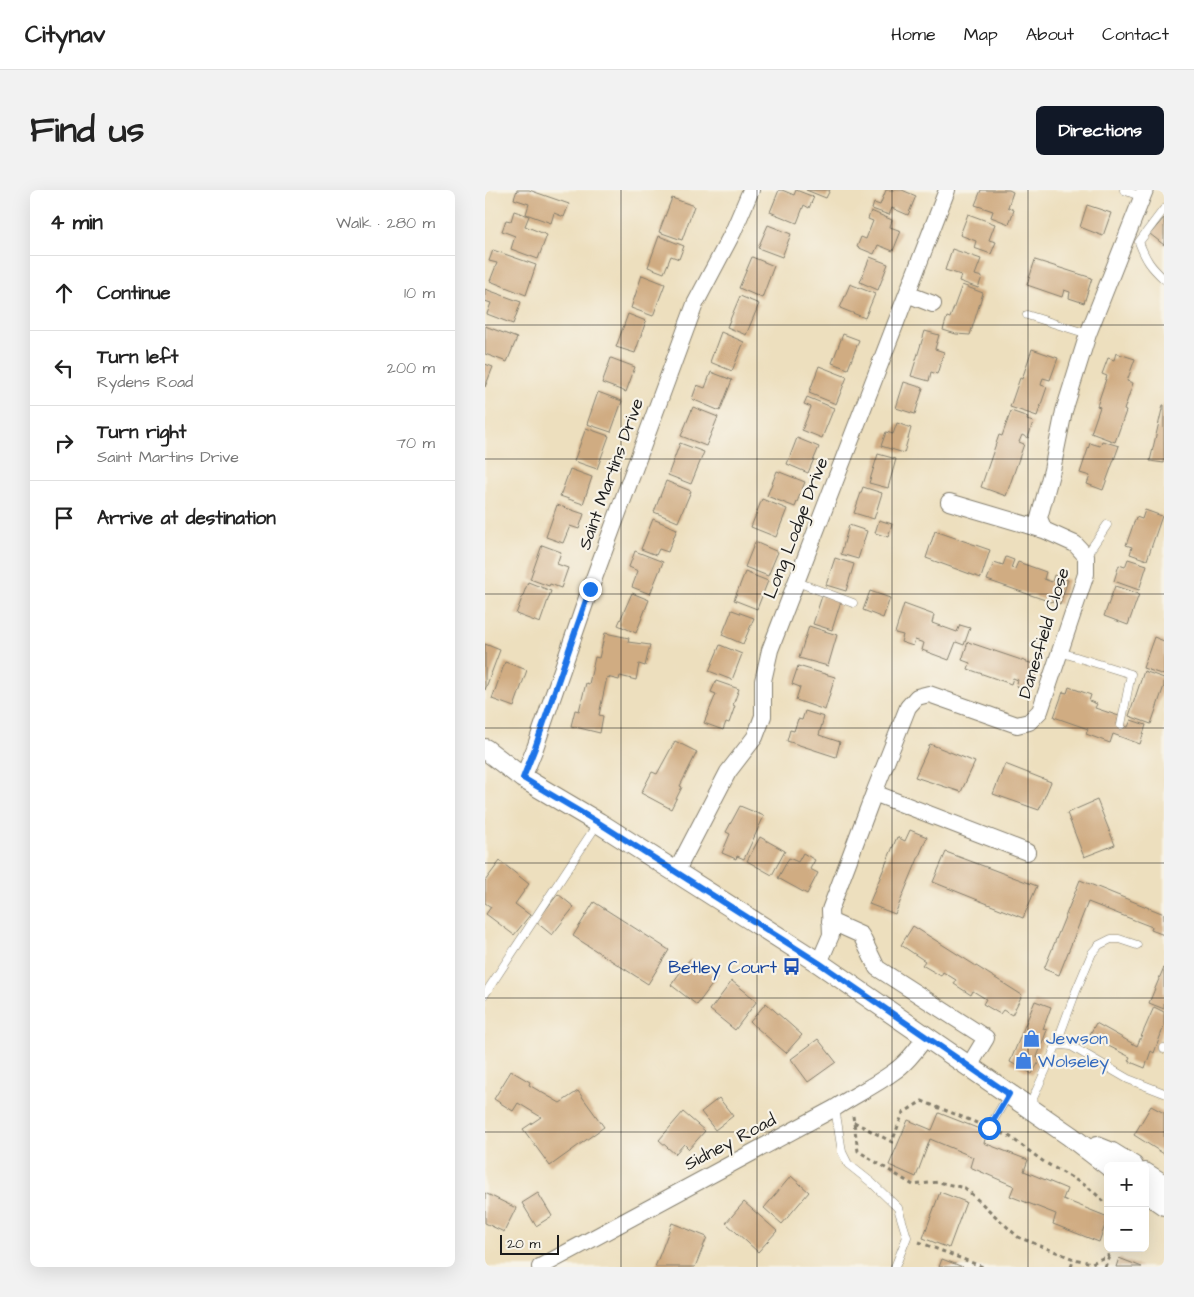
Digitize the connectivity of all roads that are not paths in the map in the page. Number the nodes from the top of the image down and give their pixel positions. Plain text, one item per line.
1 (751, 190) edge
2 (947, 190) edge
3 (1124, 190) edge
4 (1144, 194) edge
5 (1164, 209) edge
6 (1164, 279) edge
7 (907, 294) junction
8 (933, 304) dead end
9 (1027, 315) dead end
10 (1088, 334) junction
11 (949, 502) dead end
12 (1107, 525) dead end
13 (1044, 530) junction
14 (1086, 556) junction
15 (797, 582) junction
16 (853, 603) dead end
17 (1060, 652) junction
18 (1121, 725) dead end
19 (485, 749) edge
20 (523, 778) junction
21 (874, 793) junction
22 (599, 823) junction
23 (1027, 852) dead end
24 (676, 872) junction
25 (830, 921) junction
26 (1137, 945) dead end
27 (819, 963) junction
28 (485, 994) edge
29 (926, 1037) junction
30 (1056, 1046) junction
31 (969, 1066) junction
32 (1164, 1093) edge
33 (1009, 1094) junction
34 (1029, 1107) junction
35 (835, 1108) junction
36 (989, 1128) road end
37 (1070, 1136) junction
38 (1104, 1162) edge
39 (1127, 1162) edge
40 (1149, 1176) edge
41 (1164, 1185) edge
42 (1149, 1195) edge
43 (1164, 1205) edge
44 (540, 1267) edge
45 (895, 1267) edge

1 - 20 street, Saint Martins Drive
2 - 7 street, Long Lodge Drive
3 - 4 lane
4 - 10 street
5 - 6 lane
7 - 8 street
7 - 15 street, Long Lodge Drive
9 - 10 lane
10 - 13 street
11 - 13 street, Danesfield Close
12 - 14 lane
13 - 14 street, Danesfield Close
14 - 17 street, Danesfield Close
15 - 16 lane
15 - 24 street, Long Lodge Drive
17 - 18 lane
17 - 21 street, Danesfield Close
19 - 20 street
20 - 22 street
21 - 23 street
21 - 25 street
22 - 24 street
22 - 28 lane
24 - 27 street
25 - 27 street
25 - 31 street
26 - 30 lane
27 - 29 street
29 - 31 street
29 - 35 street, Sidney Road
30 - 32 lane
30 - 34 lane
31 - 33 street
33 - 34 street
33 - 36 lane
34 - 37 street
35 - 44 street, Sidney Road
35 - 45 lane
37 - 38 street
37 - 39 street
40 - 41 street
42 - 43 street

